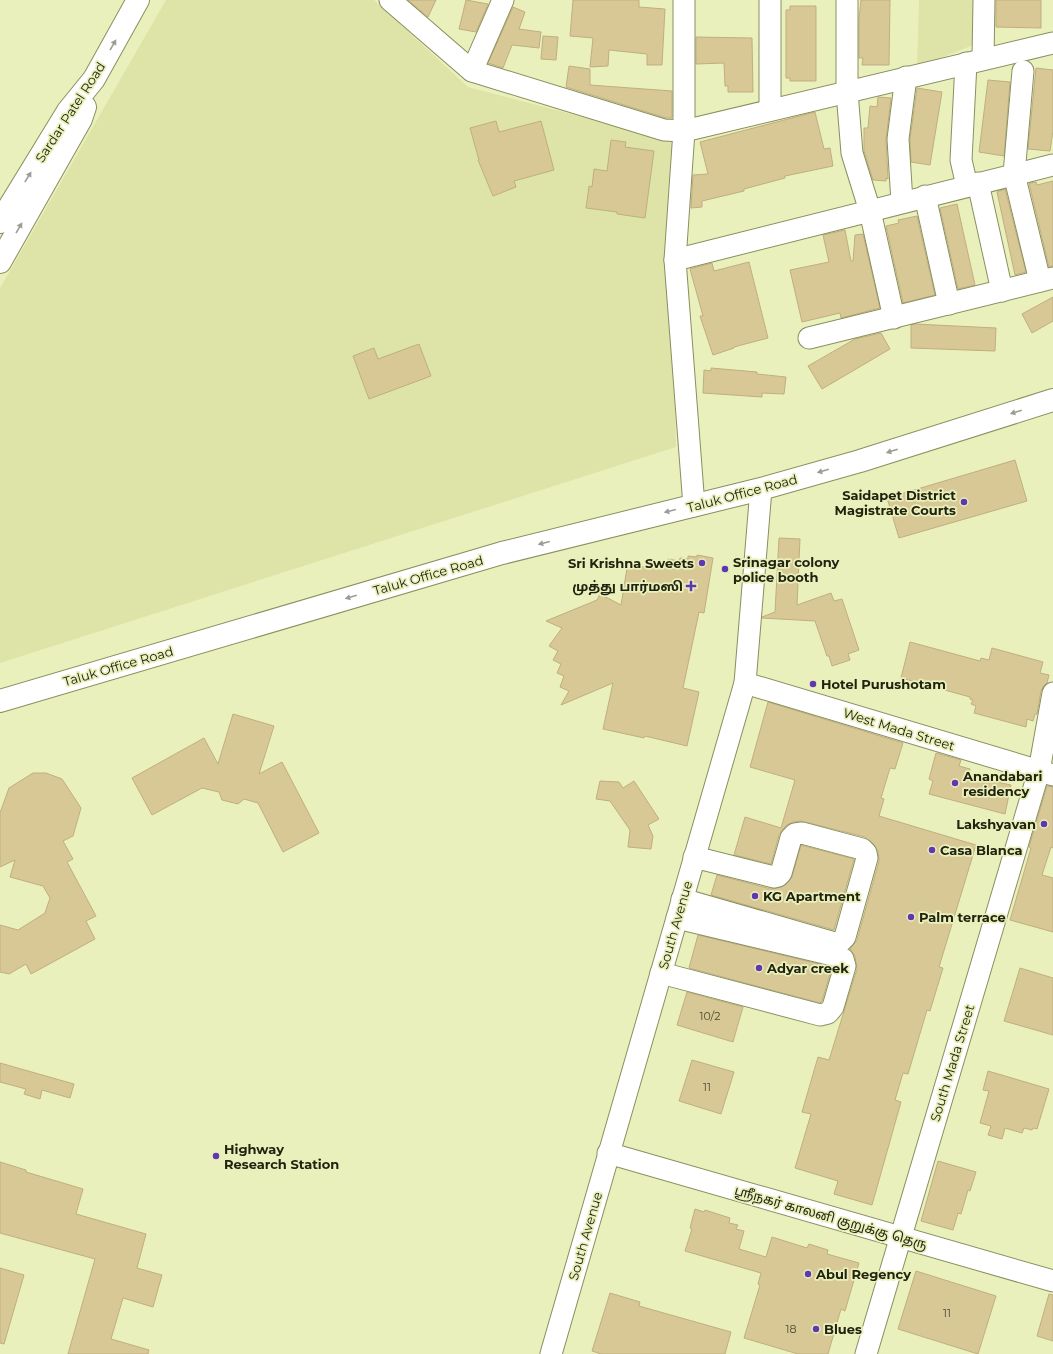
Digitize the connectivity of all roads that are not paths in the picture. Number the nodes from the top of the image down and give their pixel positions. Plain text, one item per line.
1 (138, 0) edge
2 (390, 0) edge
3 (503, 0) edge
4 (684, 0) edge
5 (770, 0) edge
6 (847, 0) edge
7 (984, 0) edge
8 (1053, 43) edge
9 (975, 61) junction
10 (472, 71) junction
11 (1024, 71) dead end
12 (906, 77) junction
13 (94, 79) junction
14 (847, 92) junction
15 (770, 110) junction
16 (684, 131) junction
17 (1053, 165) edge
18 (1014, 174) junction
19 (972, 185) junction
20 (926, 196) junction
21 (902, 202) junction
22 (870, 211) junction
23 (0, 222) edge
24 (675, 260) junction
25 (0, 262) edge
26 (1047, 280) edge
27 (1002, 291) junction
28 (949, 304) junction
29 (894, 318) junction
30 (809, 338) dead end
31 (1053, 400) edge
32 (761, 489) junction
33 (694, 506) junction
34 (745, 683) junction
35 (39, 689) junction
36 (1053, 693) edge
37 (0, 695) edge
38 (0, 701) edge
39 (1046, 773) edge
40 (694, 856) junction
41 (679, 909) junction
42 (661, 973) junction
43 (608, 1153) junction
44 (900, 1237) junction
45 (1053, 1281) edge
46 (551, 1354) edge
47 (866, 1354) edge

13 -> 1 main road, Sardar Patel Road
2 - 10 street
3 - 10 street
4 - 16 street
5 - 15 street
6 - 14 street
7 - 9 street
8 - 9 street
9 - 12 street
9 - 19 street
10 - 16 street
11 - 18 street
12 - 14 street
12 - 21 street
23 -> 13 main road, Sardar Patel Road
25 -> 13 main road
14 - 15 street
14 - 22 street
15 - 16 street
16 - 24 street
17 - 18 street
18 - 19 street
18 - 26 street
19 - 20 street
19 - 27 street
20 - 21 street
20 - 28 street
21 - 22 street
22 - 24 street
22 - 29 street
24 - 33 street
26 - 27 street
27 - 28 street
28 - 29 street
29 - 30 street
31 -> 32 main road, Taluk Office Road
32 - 33 main road, Taluk Office Road
32 - 34 street, South Avenue
33 -> 35 main road, Taluk Office Road
34 - 39 street, West Mada Street
34 - 40 street, South Avenue
35 - 37 main road
35 - 38 main road, Taluk Office Road
36 - 39 street, South Mada Street
39 - 44 street, South Mada Street
40 - 41 street, South Avenue
40 - 41 street
41 - 42 street, South Avenue
41 - 42 street
42 - 43 street, South Avenue
43 - 44 street, ஸ்ரீநகர் காலனி குறுக்கு தெரு
43 - 46 street, South Avenue
44 - 45 street, ஸ்ரீநகர் காலனி குறுக்கு தெரு
44 - 47 street, South Mada Street

